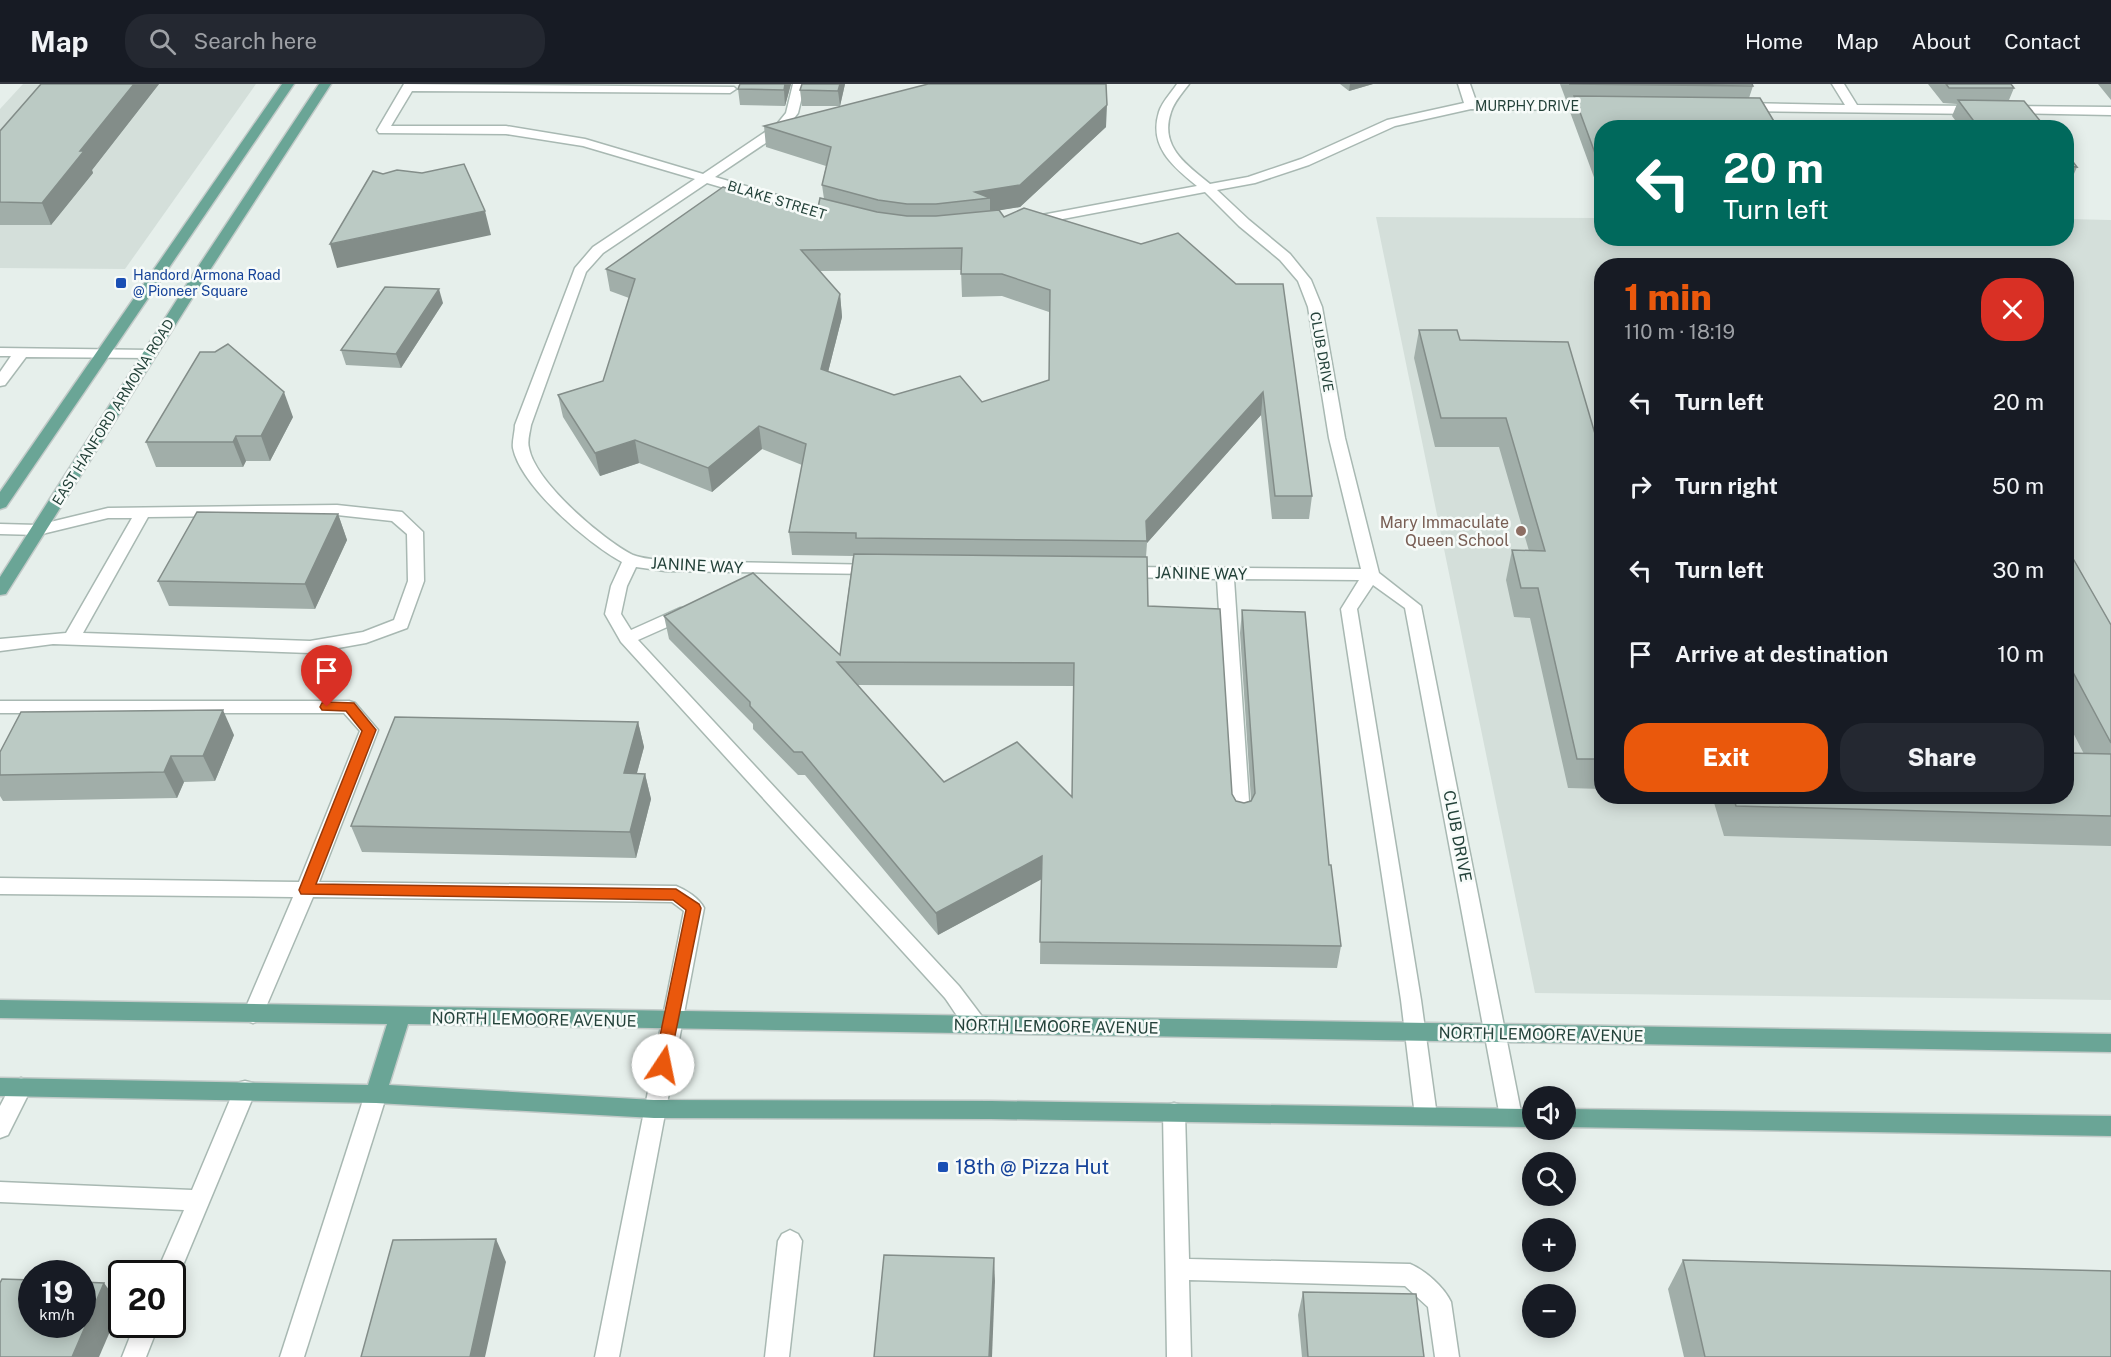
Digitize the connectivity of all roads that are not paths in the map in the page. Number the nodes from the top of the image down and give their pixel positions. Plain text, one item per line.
1 (288, 84) edge
2 (325, 84) edge
3 (799, 84) edge
4 (1183, 84) edge
5 (1464, 84) edge
6 (1838, 84) edge
7 (409, 86) edge
8 (730, 89) dead end
9 (1471, 105) junction
10 (1602, 106) edge
11 (1734, 107) edge
12 (1853, 108) junction
13 (2111, 111) edge
14 (704, 178) junction
15 (1209, 189) junction
16 (856, 222) edge
17 (1012, 224) edge
18 (0, 352) edge
19 (22, 352) junction
20 (103, 354) junction
21 (150, 354) junction
22 (0, 382) edge
23 (0, 504) edge
24 (143, 513) junction
25 (0, 529) edge
26 (38, 531) junction
27 (631, 560) junction
28 (783, 568) junction
29 (890, 569) edge
30 (1105, 572) edge
31 (1225, 573) junction
32 (1371, 575) junction
33 (752, 582) edge
34 (0, 590) edge
35 (700, 606) edge
36 (71, 639) junction
37 (627, 639) junction
38 (0, 645) edge
39 (0, 707) edge
40 (36, 707) junction
41 (24, 728) edge
42 (1241, 816) edge
43 (0, 886) edge
44 (306, 890) junction
45 (0, 1009) edge
46 (253, 1014) junction
47 (400, 1017) junction
48 (671, 1021) junction
49 (976, 1025) junction
50 (1415, 1033) junction
51 (1495, 1033) junction
52 (2111, 1043) edge
53 (11, 1087) edge
54 (245, 1090) junction
55 (376, 1094) junction
56 (654, 1109) junction
57 (1174, 1112) junction
58 (1426, 1116) junction
59 (1511, 1117) junction
60 (1522, 1118) edge
61 (1576, 1118) edge
62 (2111, 1126) edge
63 (0, 1128) edge
64 (0, 1192) edge
65 (198, 1200) junction
66 (790, 1241) dead end
67 (174, 1260) edge
68 (1177, 1269) junction
69 (141, 1338) edge
70 (134, 1357) edge
71 (292, 1357) edge
72 (608, 1357) edge
73 (777, 1357) edge
74 (1179, 1357) edge
75 (1447, 1357) edge

1 - 20 main road
2 - 21 main road, EAST HANFORD ARMONA ROAD
3 - 14 street, JANINE WAY
4 - 15 street, CLUB DRIVE
5 - 9 street
6 - 12 street
7 - 8 street
7 - 14 street, BLAKE STREET
9 - 10 street, MURPHY DRIVE
9 - 15 street, MURPHY DRIVE
11 - 12 street
12 - 13 street
14 - 16 street, BLAKE STREET
14 - 27 street, JANINE WAY
15 - 17 street
15 - 32 street, CLUB DRIVE
18 - 19 street
19 - 20 street
19 - 22 street
20 - 21 street
20 - 23 main road
21 - 26 main road, EAST HANFORD ARMONA ROAD
24 - 26 street
24 - 36 street
24 - 36 street
25 - 26 street
26 - 34 main road, EAST HANFORD ARMONA ROAD
27 - 28 street, JANINE WAY
27 - 37 street
28 - 29 street, JANINE WAY
28 - 33 street
30 - 31 street, JANINE WAY
31 - 32 street, JANINE WAY
31 - 42 street
32 - 50 street
32 - 51 street, CLUB DRIVE
35 - 37 street
36 - 38 street
37 - 49 street
39 - 40 street
40 - 41 street
40 - 44 street
43 - 44 street
44 - 46 street
44 - 48 street
45 - 46 main road, NORTH LEMOORE AVENUE
46 - 47 main road, NORTH LEMOORE AVENUE
47 - 48 main road, NORTH LEMOORE AVENUE
47 - 55 main road
48 - 49 main road, NORTH LEMOORE AVENUE
48 - 56 street
49 - 50 main road, NORTH LEMOORE AVENUE
50 - 51 main road, NORTH LEMOORE AVENUE
50 - 58 street
51 - 52 main road, NORTH LEMOORE AVENUE
51 - 59 street, CLUB DRIVE
53 - 54 main road
53 - 63 street
54 - 55 main road
54 - 65 street
55 - 56 main road
55 - 71 street
56 - 57 main road
56 - 72 street
57 - 58 main road
57 - 68 street
58 - 59 main road
59 - 60 main road
61 - 62 main road
64 - 65 street
65 - 67 street
66 - 73 street
68 - 74 street
68 - 75 street
69 - 70 street

